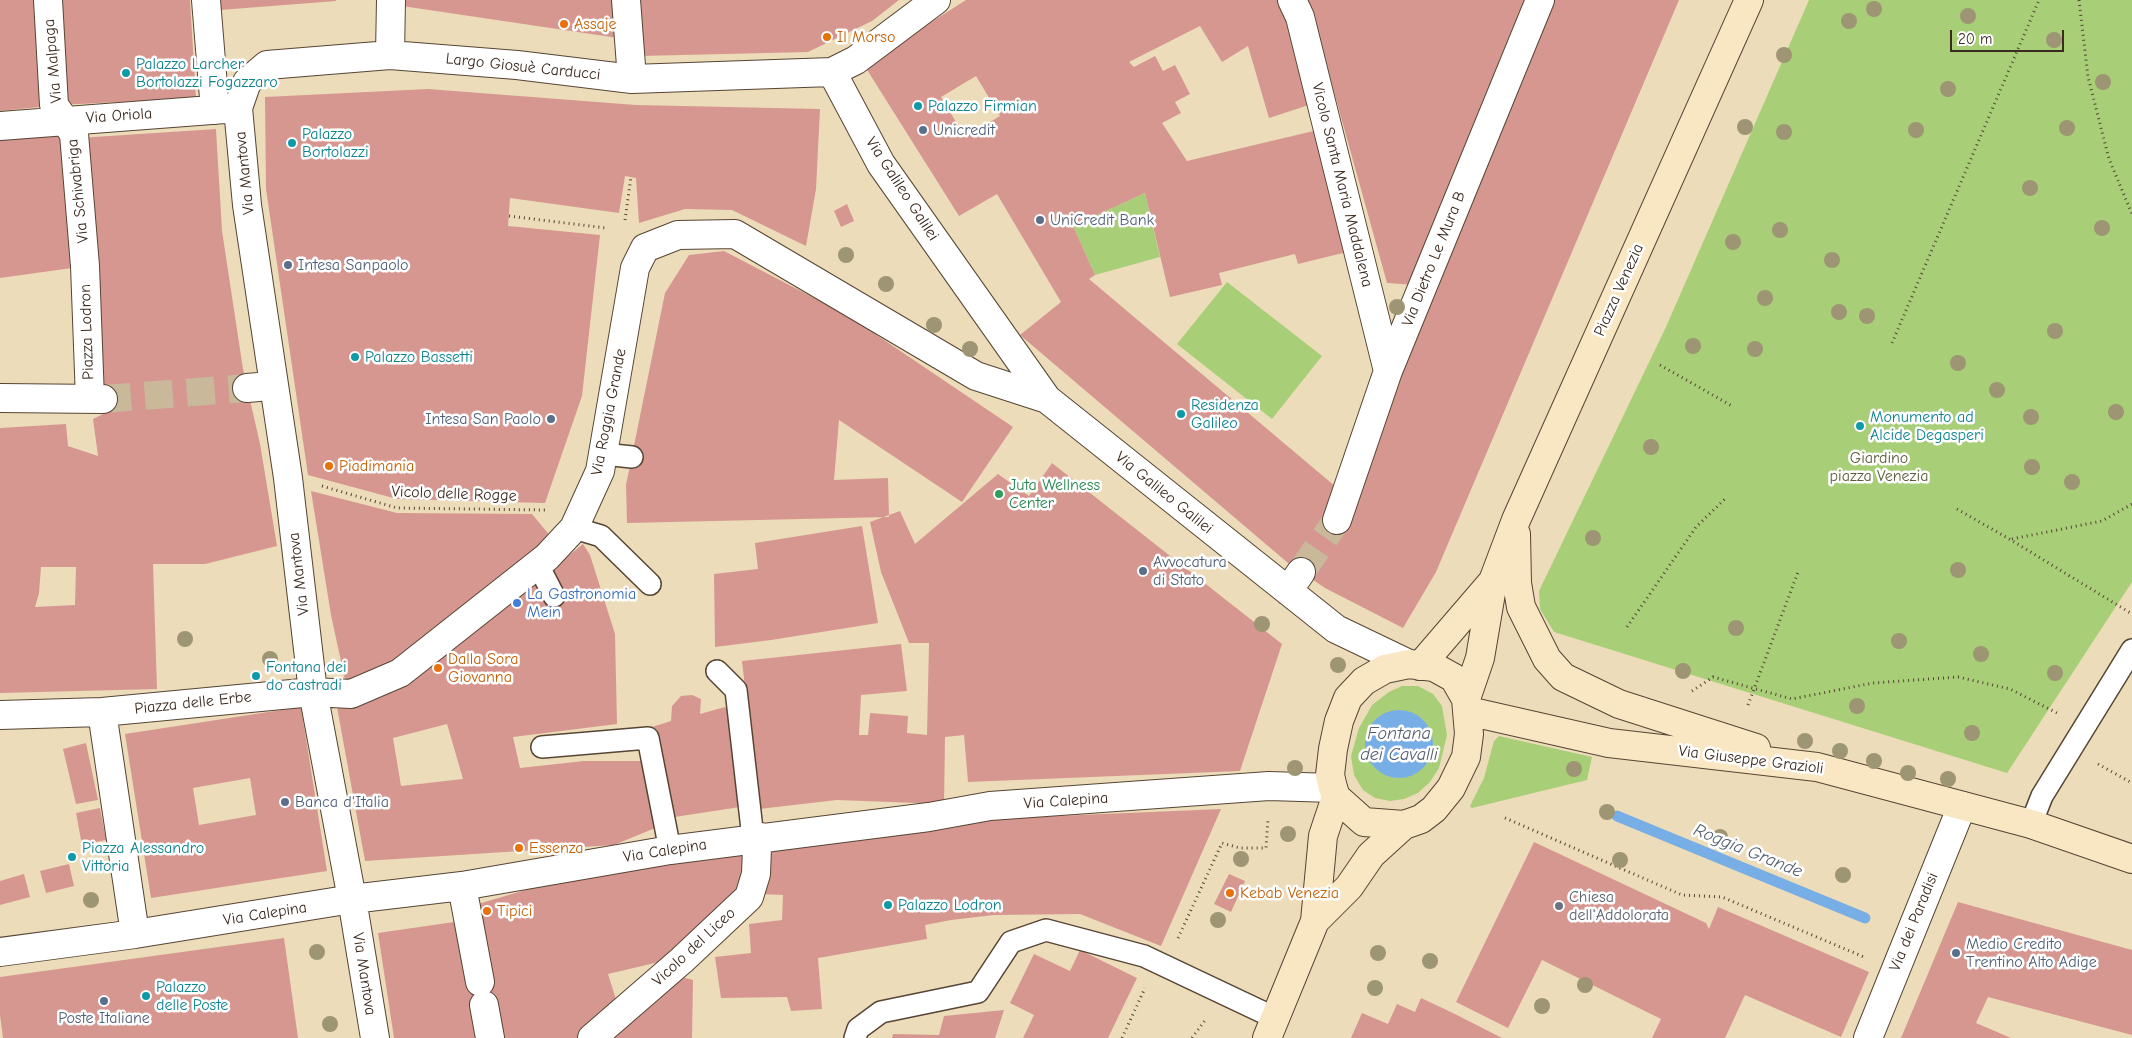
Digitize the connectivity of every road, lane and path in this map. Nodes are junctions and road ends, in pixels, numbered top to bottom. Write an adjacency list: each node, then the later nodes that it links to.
1 (48, 0): 15 (street, Via Malpaga)
2 (206, 0): 14 (street, Via Mantova)
3 (391, 0): 11 (street)
4 (626, 0): 13 (street)
5 (936, 0): 12 (street)
6 (1292, 0): 26 (street, Vicolo Santa Maria Maddalena)
7 (1540, 0): 26 (street, Via Dietro Le Mura B)
8 (1749, 0): 37 (main road, Piazza Venezia)
9 (2039, 0): 24 (path)
10 (2079, 0): 18 (path)
11 (390, 55): 13 (street, Largo Giosuè Carducci); 14 (street, Largo Giosuè Carducci)
12 (832, 72): 13 (street, Largo Giosuè Carducci); 28 (street, Via Galileo Galilei)
13 (632, 79)
14 (227, 109): 15 (street, Via Oriola); 52 (street, Via Mantova)
15 (64, 119): 16 (street, Via Oriola); 23 (street, Via Schivabriga)
16 (0, 126)
17 (631, 177): 20 (path)
18 (2132, 214)
19 (509, 216): 21 (path)
20 (625, 222)
21 (606, 228)
22 (735, 234): 28 (street, Via Galileo Galilei); 30 (street, Via Roggia Grande)
23 (85, 266): 27 (street, Piazza Lodron)
24 (1892, 343)
25 (1660, 365): 29 (path)
26 (1388, 371): 36 (street, Via Dietro Le Mura B)
27 (0, 398)
28 (1047, 399): 48 (street, Via Galileo Galilei)
29 (1732, 406)
30 (603, 454): 31 (lane); 38 (street, Via Roggia Grande)
31 (632, 457)
32 (321, 486): 38 (path, Vicolo delle Rogge)
33 (1727, 498): 46 (path)
34 (2132, 504): 39 (path)
35 (1957, 509): 39 (path)
36 (1337, 520)
37 (1516, 520): 42 (main road, Piazza Venezia); 60 (main road)
38 (574, 528): 40 (street, Via Roggia Grande); 43 (lane)
39 (2011, 540): 45 (path)
40 (538, 565): 44 (lane); 52 (street, Via Roggia Grande)
41 (1798, 572): 50 (path)
42 (1493, 581): 48 (main road, Piazza Venezia); 53 (main road, Piazza Venezia)
43 (650, 584)
44 (554, 596)
45 (2132, 614)
46 (1627, 628)
47 (2132, 650): 57 (lane)
48 (1414, 665): 53 (main road); 62 (main road)
49 (717, 671): 68 (lane)
50 (1754, 689): 51 (path); 54 (path); 57 (path)
51 (1692, 691)
52 (313, 692): 55 (street, Piazza delle Erbe); 72 (street, Via Mantova)
53 (1467, 705): 60 (main road, Via Giuseppe Grazioli); 67 (main road)
54 (1748, 705)
55 (102, 712): 56 (street); 74 (street)
56 (0, 715)
57 (2084, 727): 59 (lane)
58 (542, 747): 69 (lane)
59 (2071, 748): 61 (path); 66 (lane)
60 (1817, 767): 63 (main road, Via Giuseppe Grazioli)
61 (2132, 783)
62 (1335, 792): 67 (main road); 68 (street, Via Calepina); 73 (main road)
63 (1962, 806): 66 (main road, Via Giuseppe Grazioli); 86 (street, Via dei Paradisi)
64 (1269, 811): 77 (path)
65 (1505, 818): 76 (path)
66 (2031, 824): 70 (main road, Via Giuseppe Grazioli)
67 (1404, 825): 73 (main road)
68 (757, 837): 69 (street, Via Calepina); 82 (street, Vicolo del Liceo)
69 (670, 850): 71 (street, Via Calepina)
70 (2132, 859)
71 (462, 886): 72 (street, Via Calepina); 81 (street)
72 (352, 899): 74 (street, Via Calepina); 80 (street, Via Mantova)
73 (1315, 921): 79 (main road)
74 (135, 934): 75 (street, Via Calepina)
75 (0, 952)
76 (1870, 960)
77 (1165, 966): 79 (lane); 83 (lane); 84 (path)
78 (1209, 1012): 85 (path)
79 (1271, 1028)
80 (375, 1038)
81 (490, 1038)
82 (592, 1038)
83 (855, 1038)
84 (1122, 1038)
85 (1192, 1038)
86 (1868, 1038)

